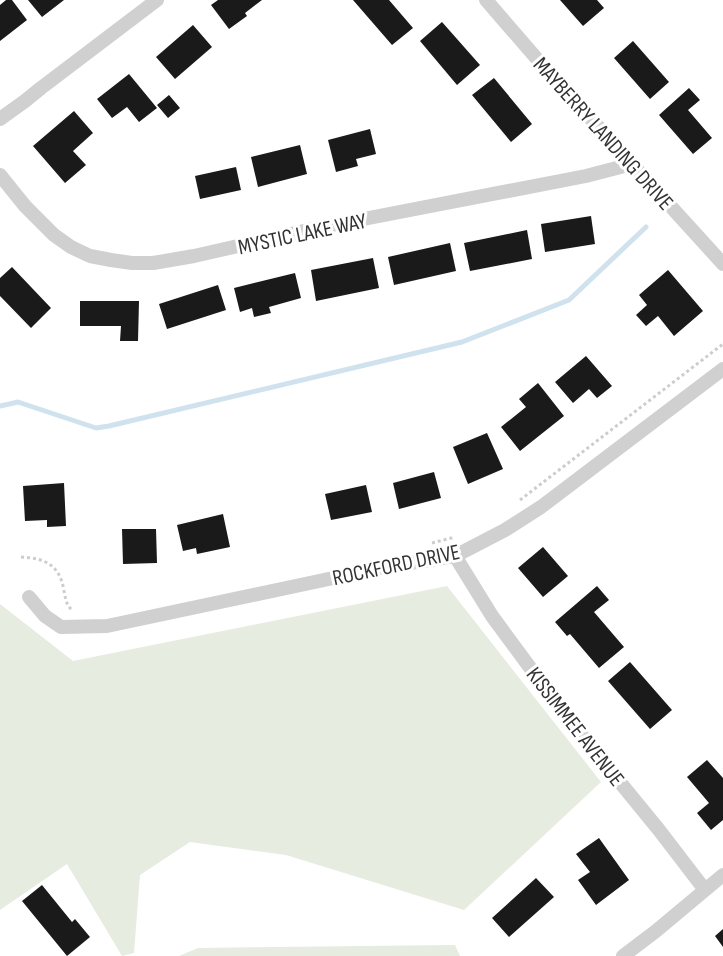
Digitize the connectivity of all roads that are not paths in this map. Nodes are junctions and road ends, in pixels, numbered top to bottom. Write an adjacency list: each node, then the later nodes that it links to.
1 (157, 0): 3 (street)
2 (486, 0): 4 (street, MAYBERRY LANDING DRIVE)
3 (0, 119)
4 (632, 164): 5 (street, MYSTIC LAKE WAY); 6 (street, MAYBERRY LANDING DRIVE)
5 (0, 175)
6 (723, 264)
7 (723, 369): 8 (street, ROCKFORD DRIVE)
8 (455, 555): 9 (street, ROCKFORD DRIVE); 11 (street, KISSIMMEE AVENUE)
9 (29, 597)
10 (723, 875): 11 (street)
11 (705, 890): 12 (street)
12 (623, 956)

